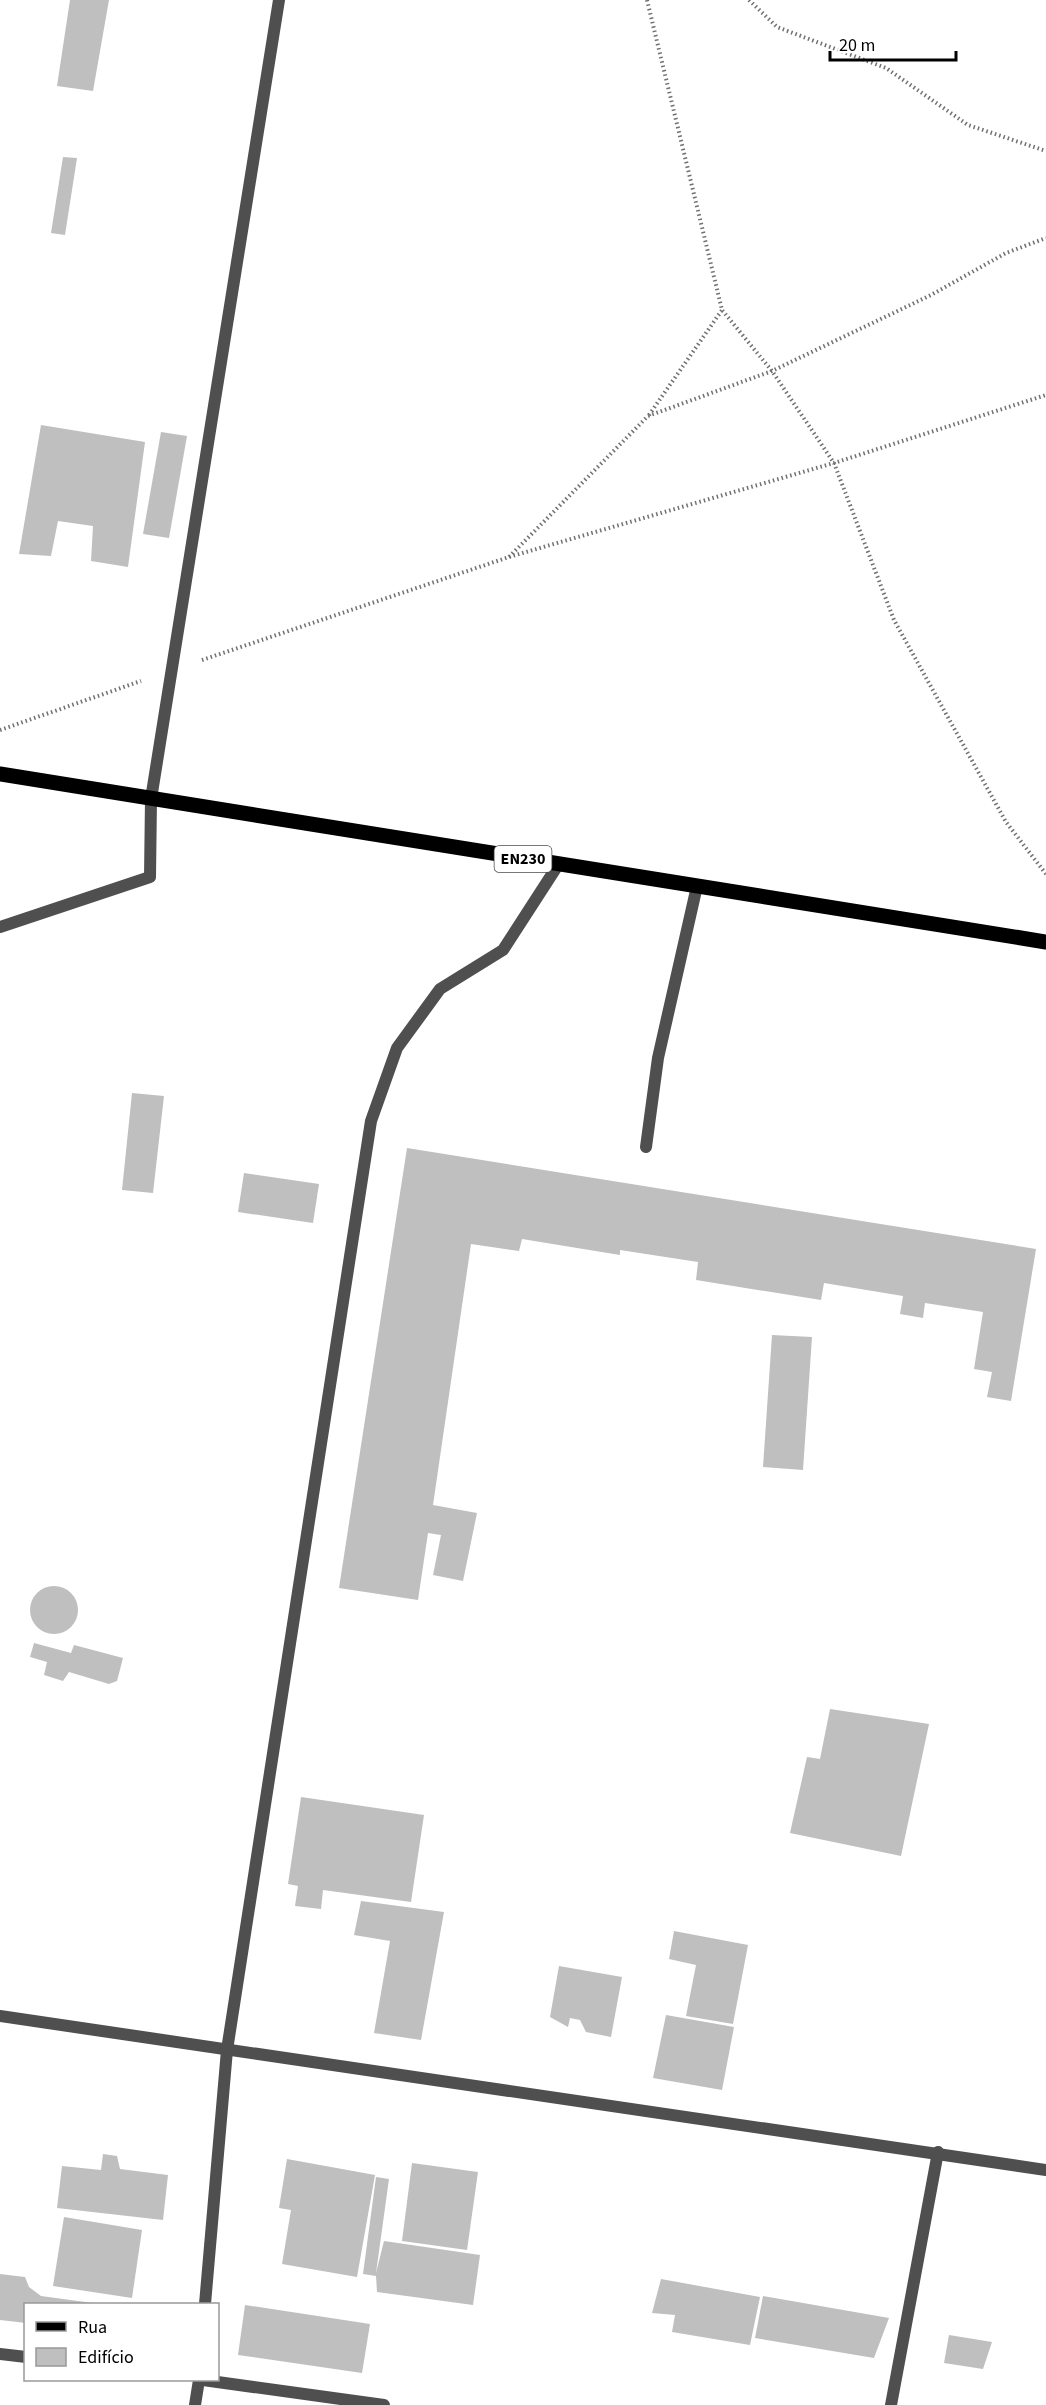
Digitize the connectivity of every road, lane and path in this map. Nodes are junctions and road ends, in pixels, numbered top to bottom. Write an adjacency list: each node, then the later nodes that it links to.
1 (279, 0): 12 (street)
2 (647, 0): 6 (path)
3 (749, 0): 4 (path)
4 (1046, 151)
5 (1046, 238): 7 (path)
6 (722, 310): 7 (path); 9 (path)
7 (772, 371): 9 (path); 10 (path)
8 (1046, 395): 10 (path)
9 (648, 416): 11 (path)
10 (834, 464): 11 (path); 17 (path)
11 (508, 557): 12 (path)
12 (170, 670): 13 (path); 15 (street)
13 (0, 730)
14 (0, 774): 15 (main road, EN230)
15 (151, 799): 16 (main road, EN230); 19 (street)
16 (558, 865): 18 (main road, EN230); 23 (street)
17 (1046, 874)
18 (697, 886): 20 (main road, EN230); 21 (street)
19 (0, 927)
20 (1046, 942)
21 (646, 1147)
22 (0, 2016): 23 (street)
23 (227, 2050): 24 (street); 26 (street)
24 (938, 2152): 25 (street); 33 (street)
25 (1046, 2170)
26 (205, 2303)
27 (0, 2354): 28 (street)
28 (24, 2357)
29 (198, 2381): 31 (street)
30 (217, 2381): 32 (street)
31 (195, 2405)
32 (384, 2405)
33 (891, 2405)

